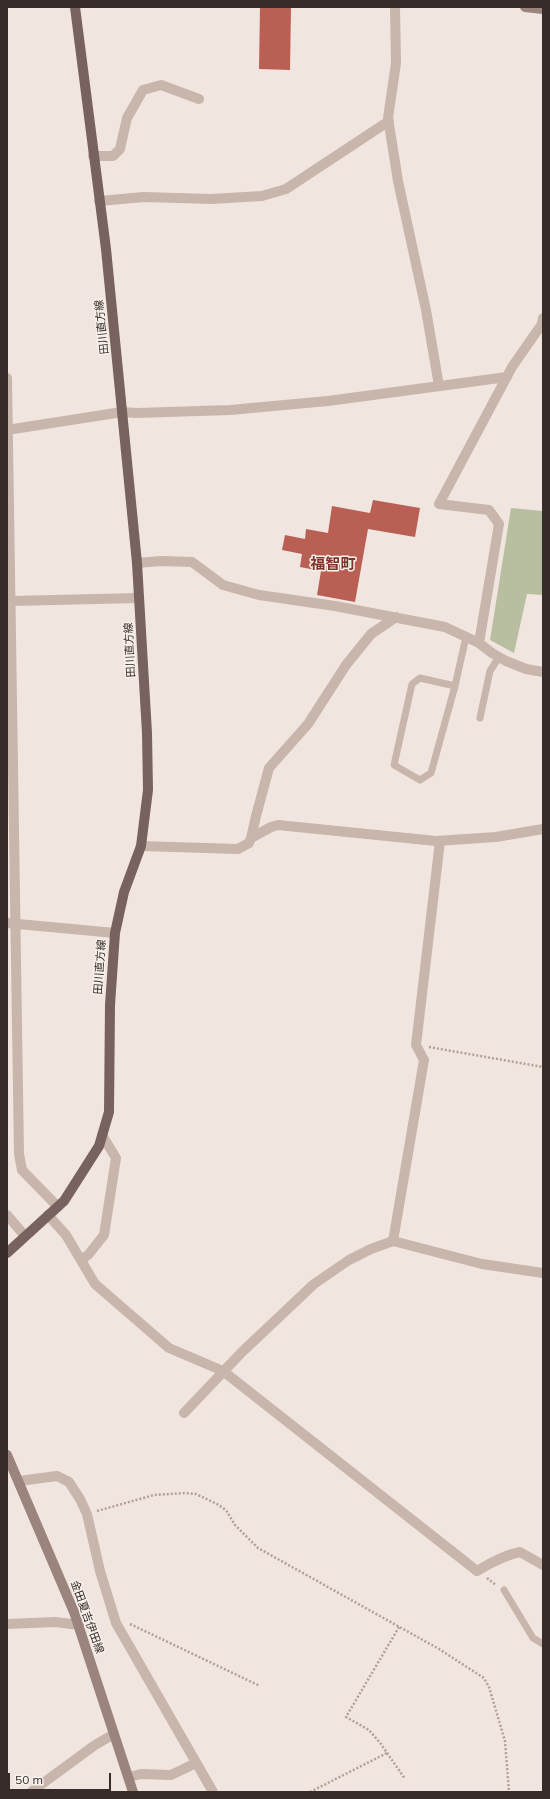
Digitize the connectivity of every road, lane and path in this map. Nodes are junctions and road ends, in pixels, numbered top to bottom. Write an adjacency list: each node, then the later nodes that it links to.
1 (75, 7): 7 (main road, 田川直方線)
2 (395, 7): 6 (street)
3 (525, 7): 4 (main road)
4 (543, 9)
5 (199, 99): 7 (street)
6 (389, 121): 8 (street); 12 (street)
7 (93, 156): 8 (main road, 田川直方線)
8 (99, 201): 13 (main road, 田川直方線)
9 (543, 322): 10 (street)
10 (507, 377): 12 (street); 20 (street)
11 (7, 378): 14 (street)
12 (439, 386): 13 (street)
13 (122, 412): 14 (street); 15 (main road, 田川直方線)
14 (8, 430): 17 (street)
15 (137, 563): 16 (main road, 田川直方線); 18 (street)
16 (139, 598): 17 (street); 28 (main road, 田川直方線)
17 (11, 601): 29 (street)
18 (396, 617): 19 (street); 26 (street)
19 (466, 637): 20 (street); 23 (lane)
20 (479, 643): 21 (street)
21 (499, 657): 22 (street); 24 (lane)
22 (543, 672)
23 (455, 686): 23 (lane)
24 (480, 718)
25 (543, 829): 27 (street)
26 (251, 838): 27 (street); 28 (street)
27 (440, 841): 31 (street)
28 (141, 846): 30 (main road, 田川直方線)
29 (11, 923): 30 (street); 34 (street)
30 (115, 933): 33 (main road, 田川直方線)
31 (416, 1045): 32 (path); 38 (street)
32 (543, 1067)
33 (102, 1135): 34 (main road, 田川直方線); 40 (street)
34 (58, 1206): 35 (main road, 田川直方線)
35 (48, 1215): 37 (main road, 田川直方線); 40 (street)
36 (7, 1216): 37 (street)
37 (25, 1236): 39 (main road, 田川直方線)
38 (393, 1241): 41 (street); 42 (street)
39 (7, 1253)
40 (81, 1260): 42 (street)
41 (543, 1272)
42 (223, 1371): 43 (street); 48 (street)
43 (184, 1413)
44 (7, 1455): 45 (main road, 金田夏吉伊田線)
45 (19, 1481): 46 (street); 52 (main road, 金田夏吉伊田線)
46 (87, 1514): 50 (street); 53 (path)
47 (543, 1565): 48 (street)
48 (477, 1571): 49 (path)
49 (504, 1590): 54 (lane)
50 (116, 1623): 55 (path); 58 (street)
51 (7, 1624): 52 (street)
52 (79, 1625): 56 (main road, 金田夏吉伊田線)
53 (399, 1627): 57 (path); 65 (path)
54 (543, 1644)
55 (260, 1686)
56 (114, 1734): 59 (main road, 金田夏吉伊田線); 61 (street)
57 (387, 1753): 60 (path); 64 (path)
58 (196, 1763): 59 (street); 63 (street)
59 (129, 1777): 62 (main road, 金田夏吉伊田線)
60 (405, 1779)
61 (31, 1792)
62 (133, 1792)
63 (213, 1792)
64 (310, 1792)
65 (509, 1792)

